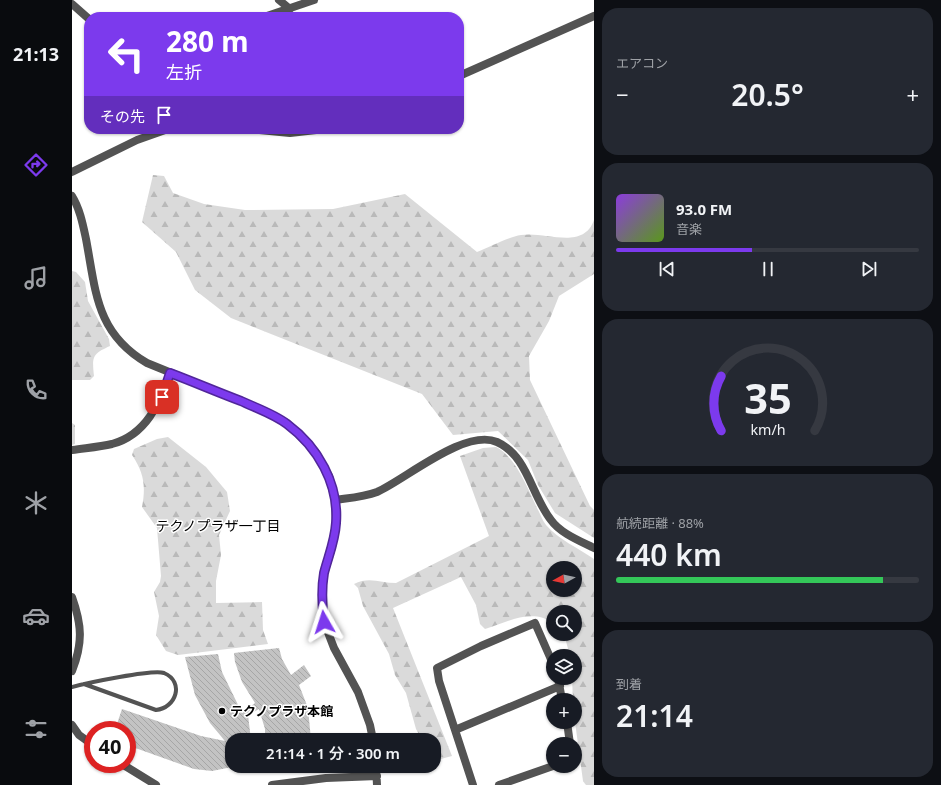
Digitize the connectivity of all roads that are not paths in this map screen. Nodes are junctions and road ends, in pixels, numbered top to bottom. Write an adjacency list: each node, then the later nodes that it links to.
1 (279, 0): 4 (street)
2 (314, 0): 4 (street)
3 (72, 4): 6 (street)
4 (290, 9): 5 (street)
5 (280, 12)
6 (84, 15)
7 (594, 16): 8 (street)
8 (464, 74)
9 (154, 134): 10 (street)
10 (72, 172)
11 (74, 202): 12 (street)
12 (170, 373): 13 (street); 14 (street)
13 (72, 450)
14 (335, 500): 15 (street); 24 (street)
15 (594, 548)
16 (72, 597): 18 (street)
17 (546, 649): 23 (street)
18 (72, 671)
19 (84, 684): 19 (lane); 21 (lane)
20 (553, 685): 23 (street)
21 (72, 687)
22 (72, 725): 25 (street)
23 (456, 730): 33 (street)
24 (372, 733)
25 (84, 739)
26 (546, 768): 34 (street)
27 (136, 773): 30 (street)
28 (377, 773): 29 (street)
29 (377, 776): 31 (street); 32 (street)
30 (156, 785)
31 (272, 785)
32 (377, 785)
33 (473, 785)
34 (499, 785)

